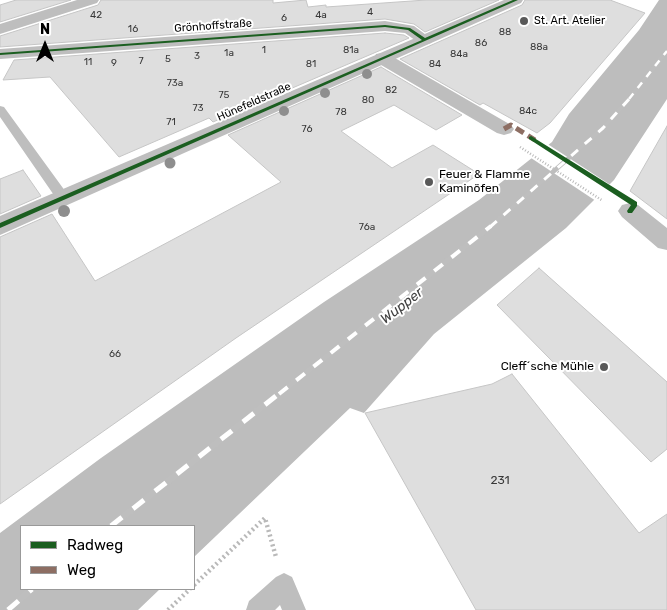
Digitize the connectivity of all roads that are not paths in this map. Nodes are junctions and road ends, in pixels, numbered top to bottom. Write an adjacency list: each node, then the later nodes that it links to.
1 (92, 0): 3 (street)
2 (516, 0): 4 (street, Hünefeldstraße)
3 (0, 29)
4 (425, 40): 5 (street, Grönhoffstraße); 6 (street, Hünefeldstraße)
5 (0, 54)
6 (382, 58): 8 (street); 9 (street, Hünefeldstraße)
7 (0, 109): 9 (lane)
8 (504, 129)
9 (63, 198): 11 (street, Hünefeldstraße)
10 (630, 212): 12 (street)
11 (0, 226)
12 (667, 241)
13 (258, 610): 14 (lane)
14 (294, 610)

